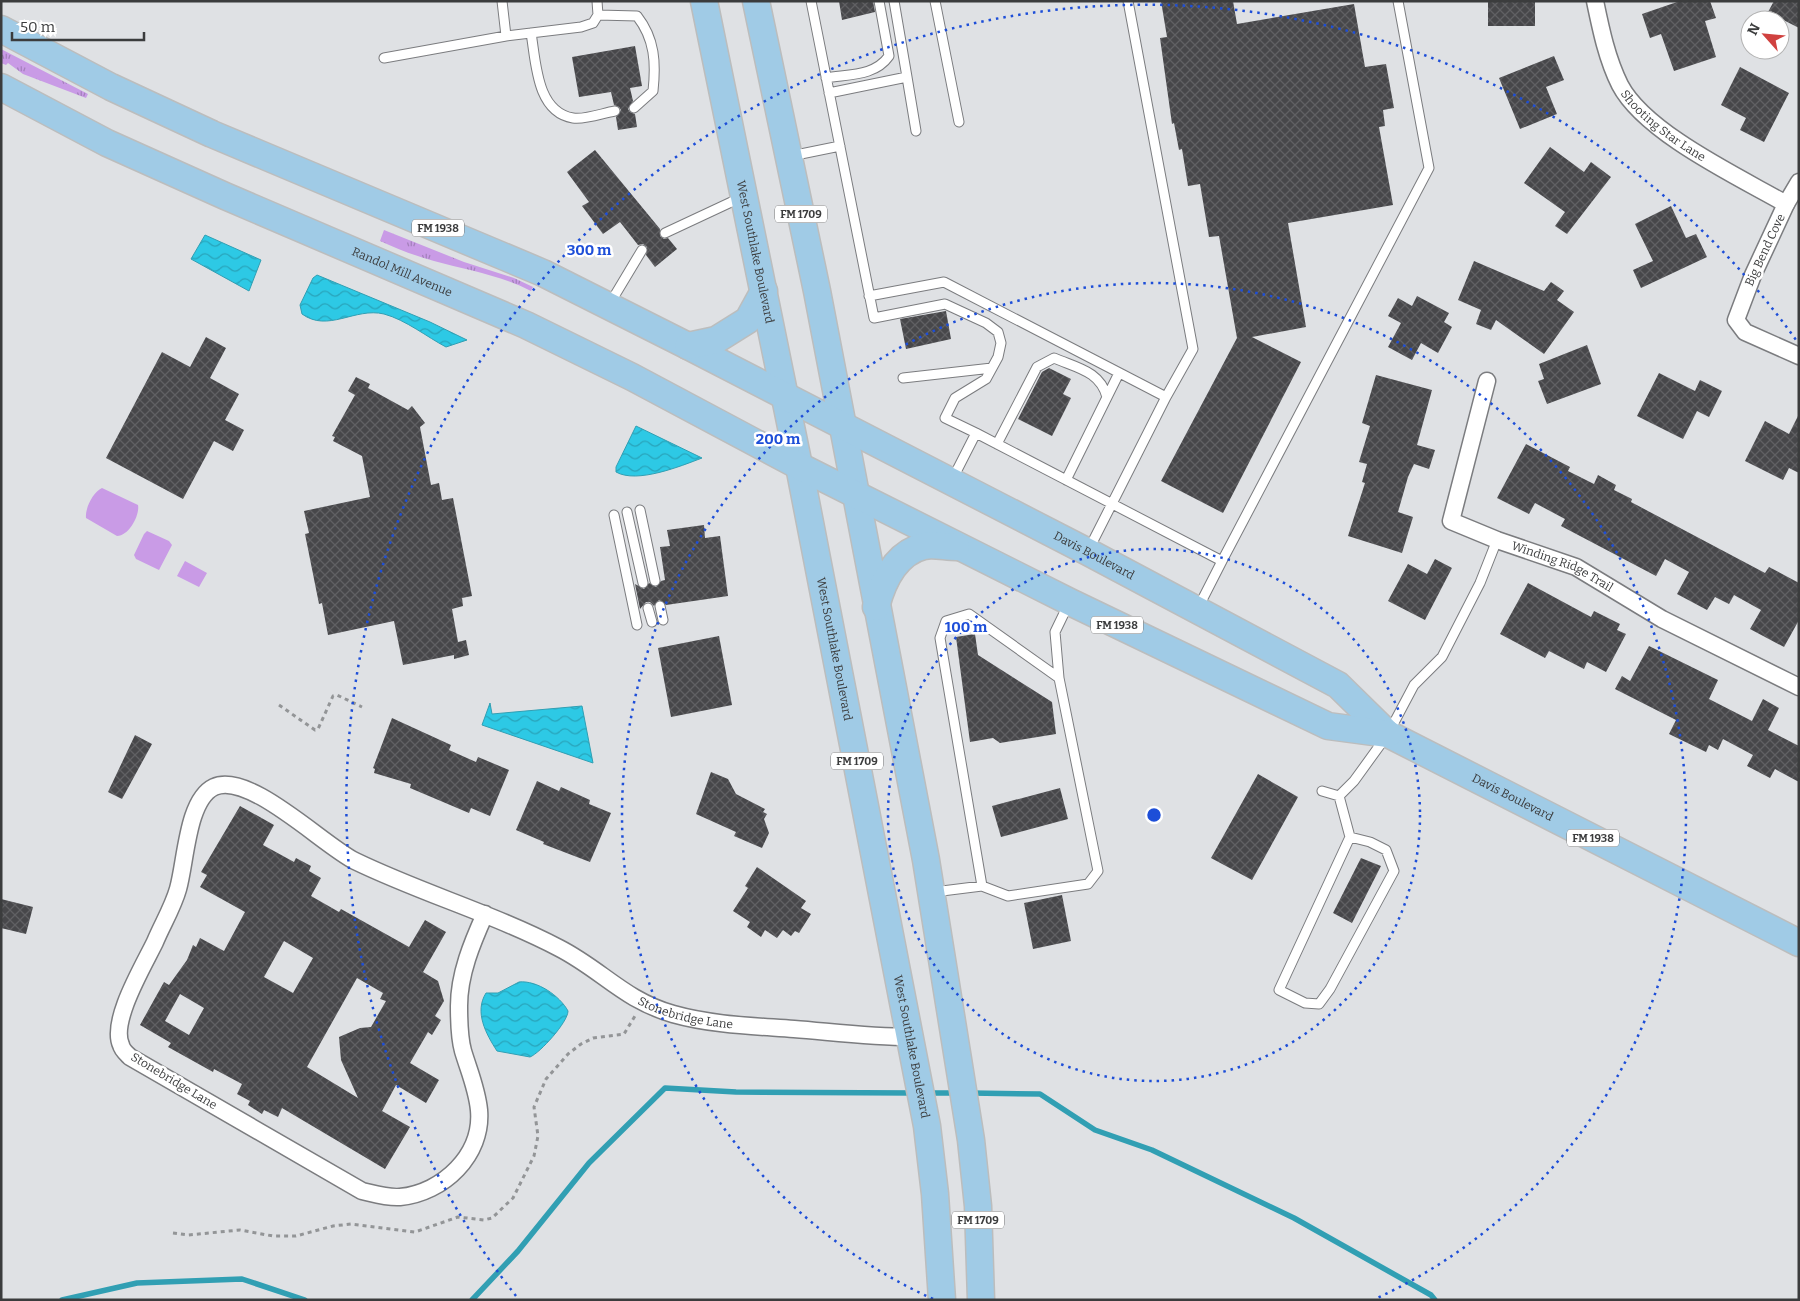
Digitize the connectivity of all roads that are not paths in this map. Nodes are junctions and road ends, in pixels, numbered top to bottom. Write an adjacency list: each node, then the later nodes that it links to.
1 (502, 1): 15 (lane)
2 (597, 1): 12 (lane)
3 (704, 1): 28 (main road, West Southlake Boulevard / FM 1709)
4 (756, 1): 26 (main road, FM 1709)
5 (811, 1): 18 (lane)
6 (879, 1): 18 (lane)
7 (894, 1): 17 (lane)
8 (935, 1): 23 (lane)
9 (1128, 1): 43 (lane)
10 (1398, 1): 58 (lane)
11 (1595, 1): 29 (street, Shooting Star Lane)
12 (598, 15): 14 (lane); 21 (lane)
13 (1, 29): 34 (main road, FM 1938)
14 (531, 33): 15 (lane); 22 (lane)
15 (506, 36): 16 (lane)
16 (384, 58)
17 (908, 77): 20 (lane); 24 (lane)
18 (826, 78): 20 (lane)
19 (1, 87): 47 (main road, Randol Mill Avenue / FM 1938)
20 (830, 93): 25 (lane)
21 (634, 108)
22 (615, 111)
23 (959, 122)
24 (916, 131)
25 (840, 146): 26 (lane); 33 (lane)
26 (789, 156): 44 (main road, FM 1709)
27 (1799, 182): 29 (street, Big Bend Cove)
28 (744, 196): 30 (lane); 32 (main road, West Southlake Boulevard / FM 1709)
29 (1786, 204): 36 (street, Big Bend Cove)
30 (665, 233)
31 (642, 250): 34 (lane)
32 (764, 291): 35 (main road); 41 (main road, West Southlake Boulevard / FM 1709)
33 (869, 296): 37 (lane); 38 (lane)
34 (608, 307): 35 (main road, FM 1938)
35 (688, 346): 41 (main road, FM 1938)
36 (1799, 356)
37 (992, 368): 39 (lane); 45 (lane)
38 (1119, 372): 42 (lane); 43 (lane)
39 (903, 378)
40 (1487, 381): 55 (street, Winding Ridge Trail)
41 (784, 397): 44 (main road, Davis Boulevard / FM 1938); 47 (main road, West Southlake Boulevard / FM 1709)
42 (1107, 397): 46 (lane); 48 (lane)
43 (1166, 397): 51 (lane)
44 (843, 427): 49 (main road, Davis Boulevard / FM 1938); 50 (main road, FM 1709)
45 (976, 433): 46 (lane); 49 (lane)
46 (997, 444): 48 (lane)
47 (799, 466): 50 (main road, Davis Boulevard / FM 1938); 79 (main road, West Southlake Boulevard / FM 1709)
48 (1066, 480): 51 (lane)
49 (951, 482): 57 (main road, Davis Boulevard / FM 1938)
50 (854, 494): 56 (main road, Davis Boulevard / FM 1938); 64 (main road, FM 1709)
51 (1112, 504): 57 (lane); 58 (lane)
52 (640, 510): 59 (lane)
53 (627, 512): 60 (lane)
54 (614, 515): 68 (lane)
55 (1497, 540): 70 (street, Winding Ridge Trail); 71 (lane)
56 (964, 548): 61 (main road, Davis Boulevard / FM 1938); 64 (main road)
57 (1088, 552): 65 (main road, Davis Boulevard / FM 1938)
58 (1222, 561): 65 (lane)
59 (655, 582)
60 (643, 583)
61 (1070, 602): 69 (lane); 71 (main road, Davis Boulevard / FM 1938)
62 (660, 606): 66 (lane)
63 (648, 608): 67 (lane)
64 (876, 608): 76 (main road, FM 1709)
65 (1198, 609): 71 (main road, Davis Boulevard / FM 1938)
66 (663, 620)
67 (652, 622)
68 (637, 625)
69 (1059, 678): 75 (lane); 75 (lane)
70 (1799, 687)
71 (1388, 734): 73 (lane); 78 (main road, Davis Boulevard / FM 1938)
72 (1322, 790): 73 (lane)
73 (1339, 796): 74 (lane)
74 (1350, 836): 74 (lane)
75 (982, 886): 76 (lane)
76 (931, 892): 81 (main road, FM 1709)
77 (485, 914): 77 (street, Stonebridge Lane); 79 (street, Stonebridge Lane)
78 (1799, 942)
79 (912, 1046): 80 (main road, West Southlake Boulevard / FM 1709)
80 (942, 1300)
81 (980, 1300)

